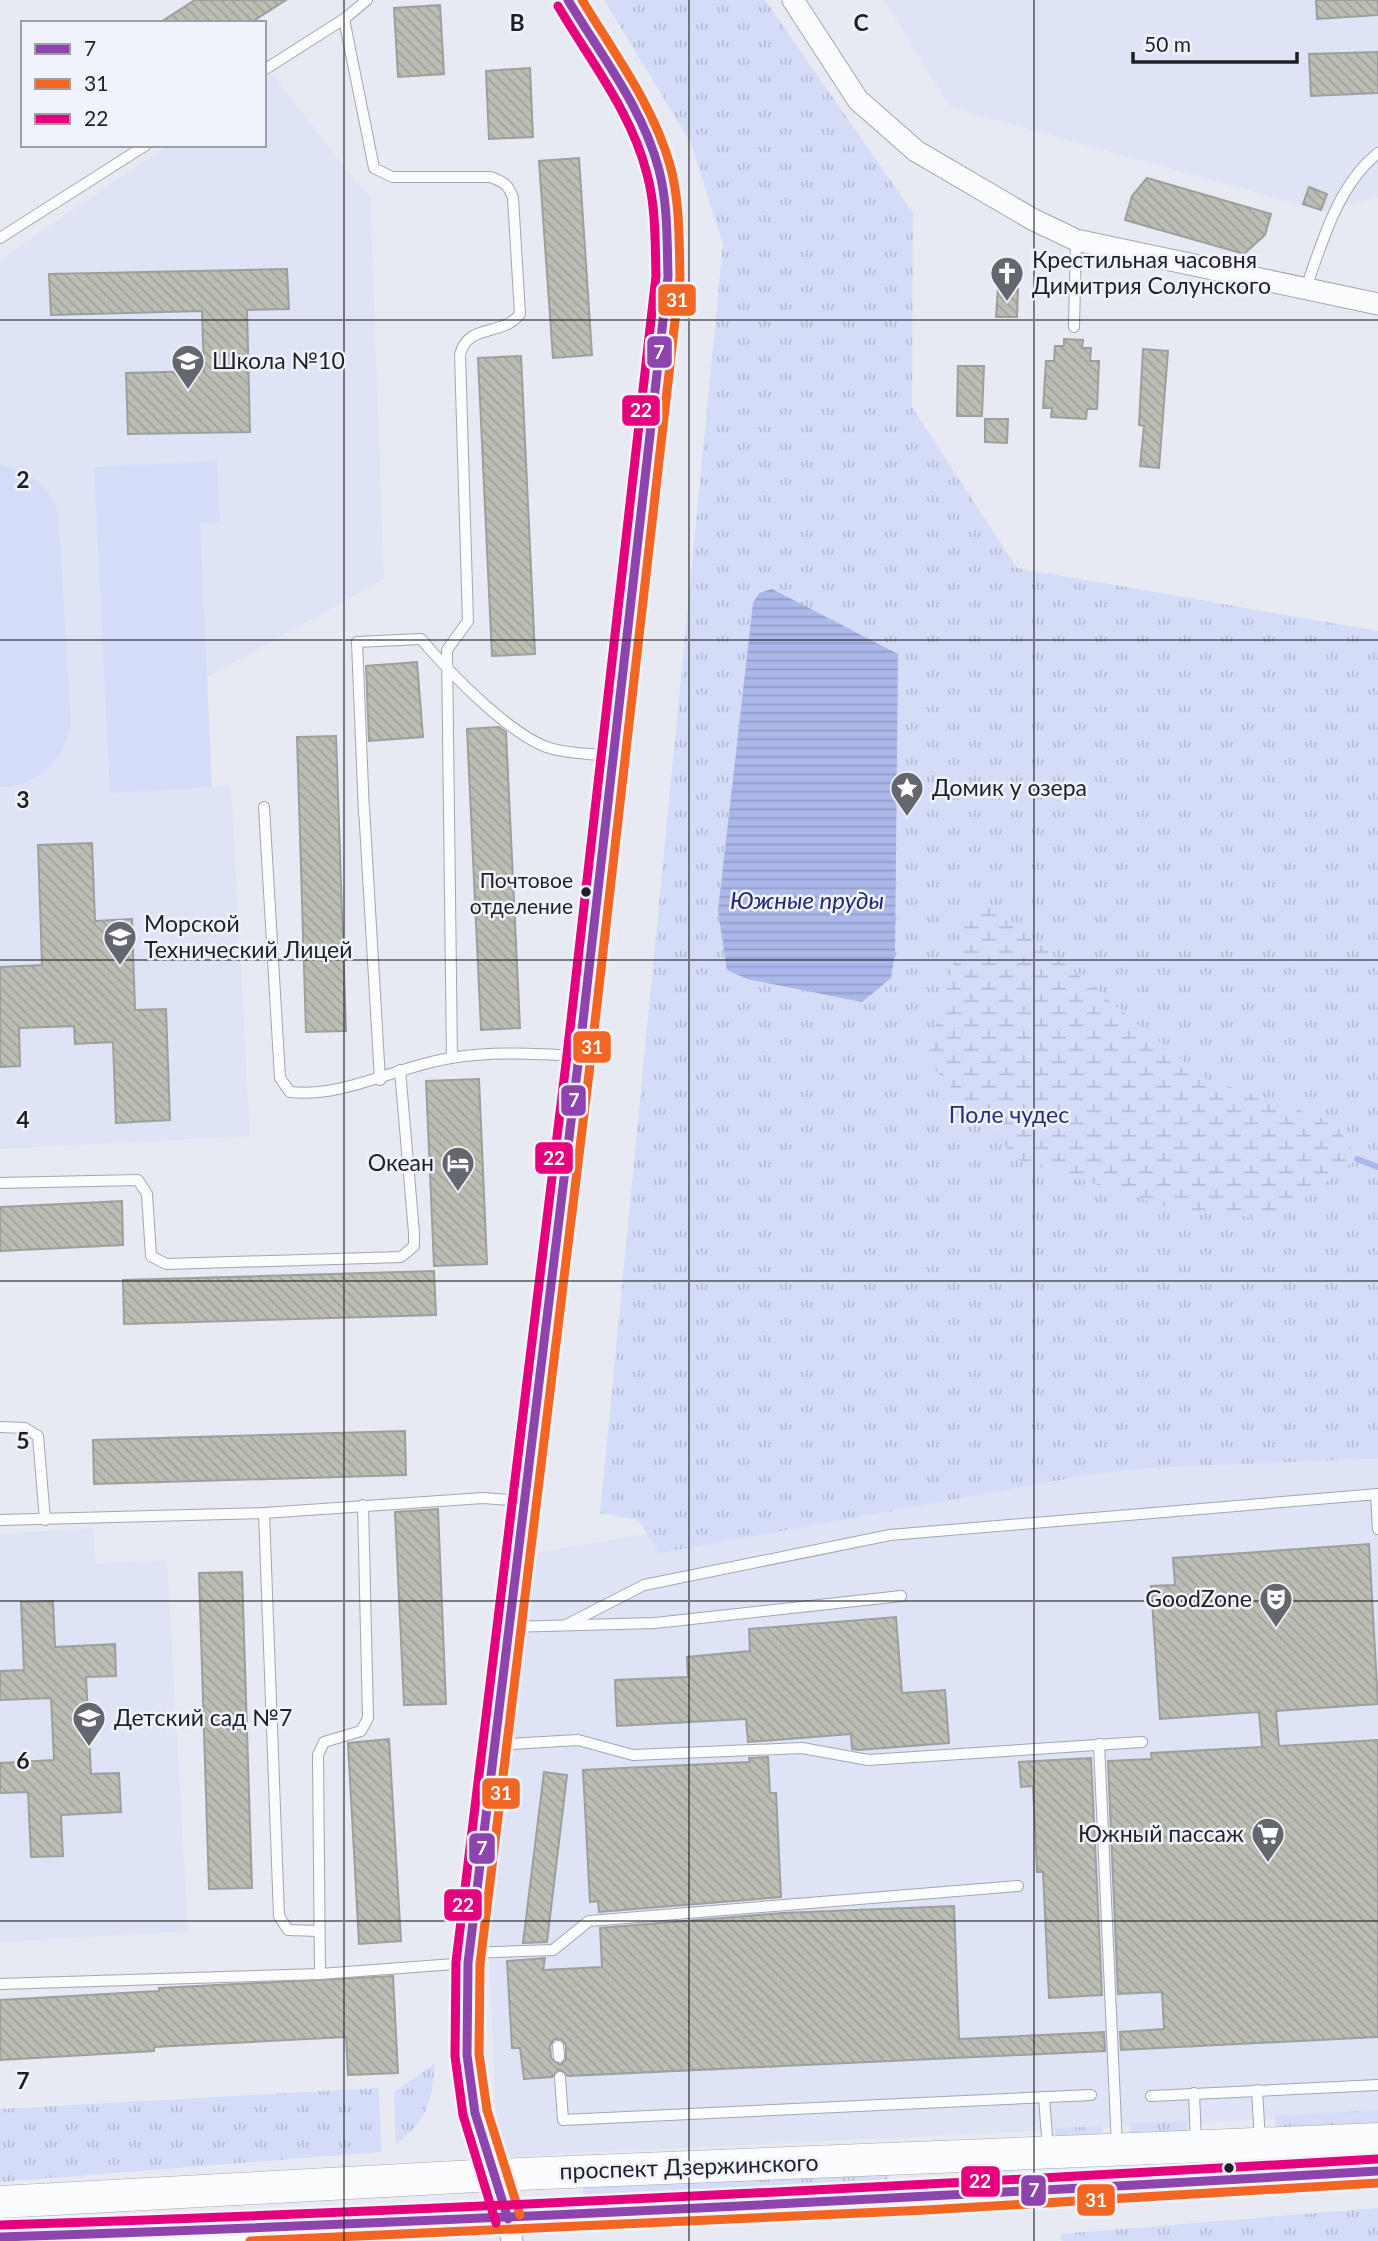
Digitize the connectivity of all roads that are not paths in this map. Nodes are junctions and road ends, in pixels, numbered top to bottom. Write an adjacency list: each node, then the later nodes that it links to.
1 (367, 0): 4 (lane)
2 (568, 0): 14 (street)
3 (793, 0): 9 (street)
4 (344, 19): 5 (lane); 13 (lane)
5 (266, 69)
6 (143, 147): 8 (lane)
7 (1378, 153): 10 (lane)
8 (0, 238)
9 (1076, 240): 10 (street); 12 (lane)
10 (1305, 291): 11 (street)
11 (1378, 304)
12 (1074, 327)
13 (447, 670): 14 (lane); 17 (lane); 19 (lane)
14 (612, 756): 18 (street)
15 (364, 790): 17 (lane)
16 (264, 807): 21 (lane)
17 (364, 814): 21 (lane)
18 (579, 1056): 19 (lane); 25 (street)
19 (452, 1058): 20 (lane)
20 (400, 1070): 21 (lane); 22 (lane)
21 (380, 1080)
22 (0, 1184)
23 (0, 1427): 29 (lane)
24 (1377, 1494): 30 (lane); 32 (lane)
25 (523, 1501): 26 (lane); 33 (street)
26 (363, 1505): 27 (lane); 38 (lane)
27 (264, 1513): 29 (lane); 38 (lane)
28 (0, 1520): 29 (lane)
29 (45, 1520)
30 (1378, 1529)
31 (901, 1596): 32 (lane)
32 (566, 1625): 33 (lane)
33 (508, 1627): 36 (street)
34 (1142, 1742): 35 (lane)
35 (1099, 1744): 36 (lane); 52 (lane)
36 (494, 1745): 39 (street)
37 (1018, 1886): 39 (lane)
38 (319, 1931): 40 (lane)
39 (468, 1958): 40 (lane); 55 (street)
40 (320, 1974): 41 (lane)
41 (0, 1984)
42 (560, 2077): 48 (lane)
43 (1378, 2085): 44 (lane)
44 (1257, 2090): 45 (lane); 50 (lane)
45 (1194, 2093): 47 (lane); 51 (lane)
46 (1091, 2095): 48 (lane)
47 (1151, 2096)
48 (1044, 2097): 53 (lane)
49 (1378, 2139): 50 (street, проспект Дзержинского)
50 (1260, 2144): 51 (street, проспект Дзержинского)
51 (1196, 2146): 52 (street, проспект Дзержинского)
52 (1117, 2150): 53 (street, проспект Дзержинского)
53 (1048, 2152): 55 (street, проспект Дзержинского)
54 (1378, 2171): 57 (street, проспект Дзержинского)
55 (494, 2175): 56 (street, проспект Дзержинского); 57 (street)
56 (0, 2202)
57 (510, 2230): 59 (street, проспект Дзержинского)
58 (0, 2237): 59 (street, проспект Дзержинского)
59 (115, 2237)

